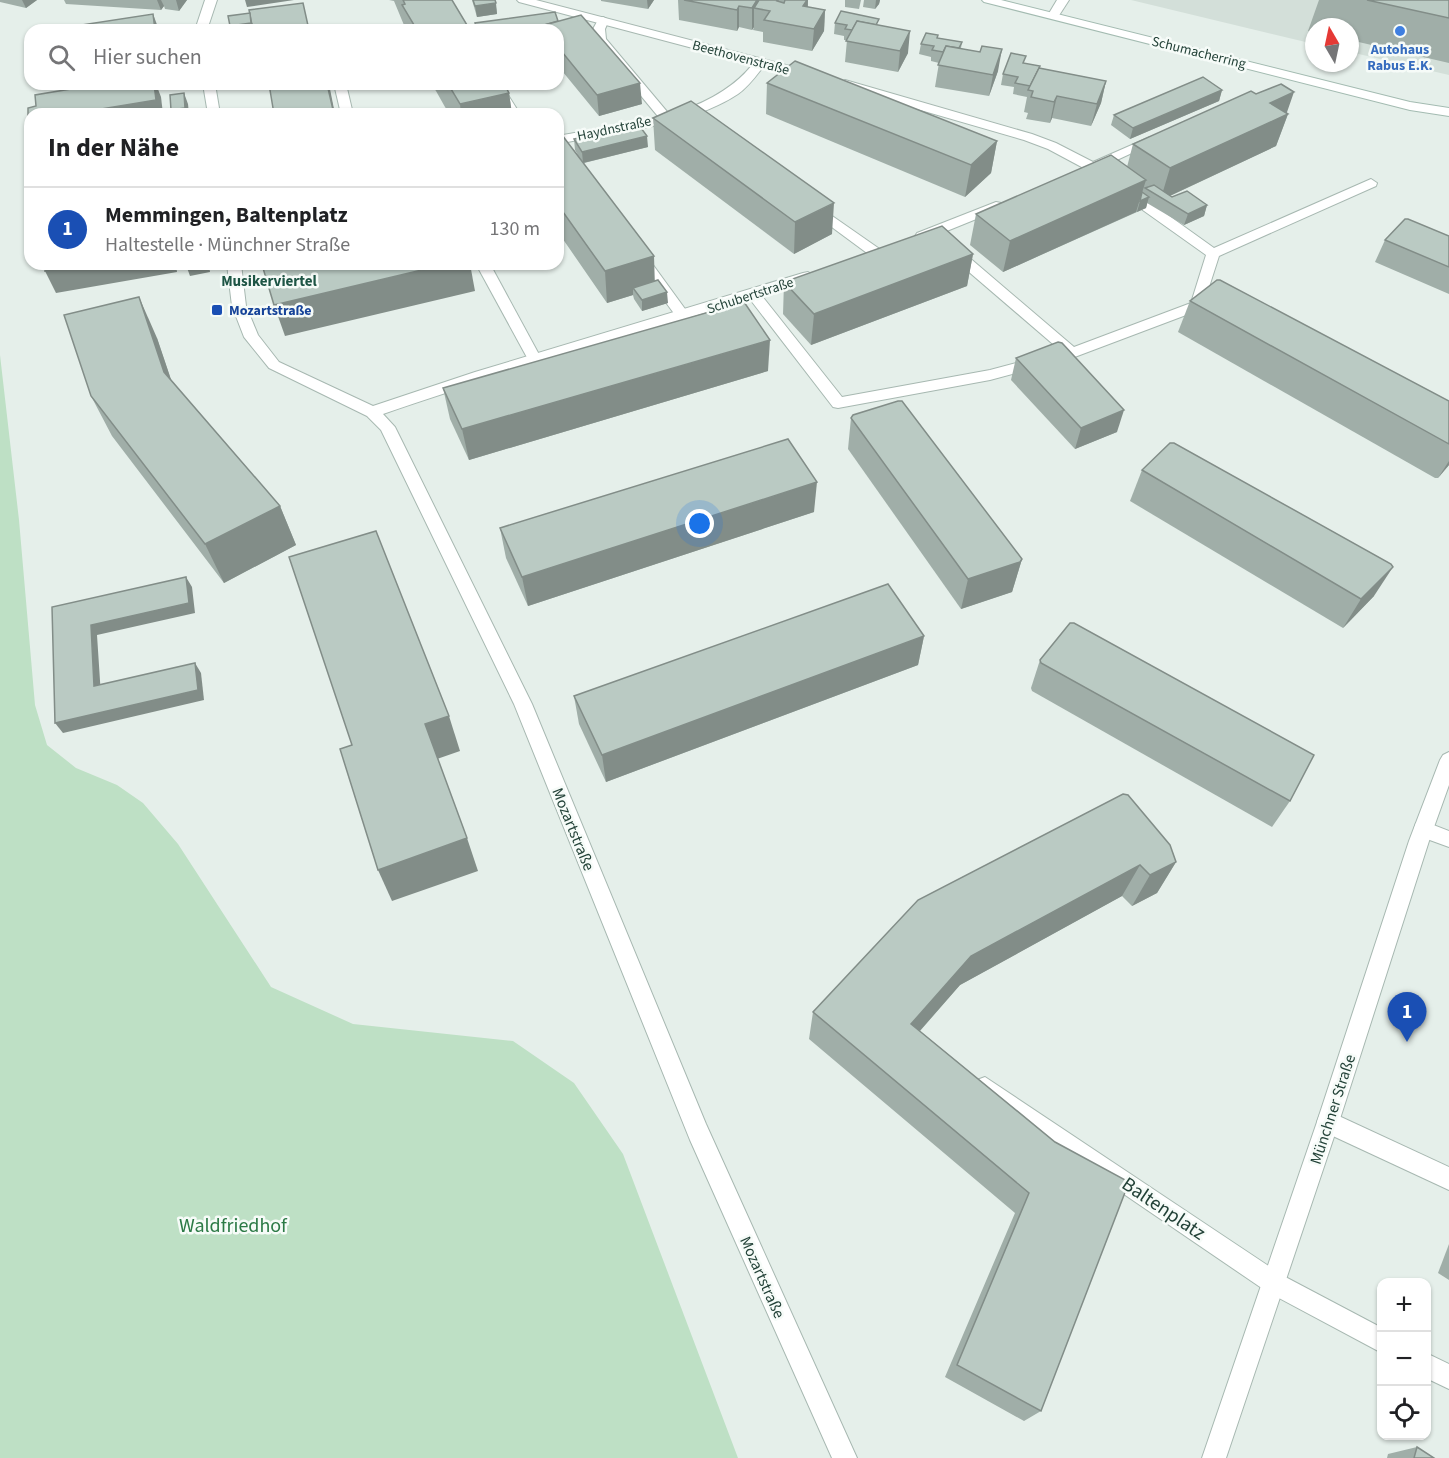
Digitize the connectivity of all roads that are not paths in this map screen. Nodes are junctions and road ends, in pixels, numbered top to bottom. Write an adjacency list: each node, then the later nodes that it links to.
1 (211, 0): 7 (street)
2 (524, 0): 6 (street, Beethovenstraße)
3 (988, 0): 5 (street, Schumacherring)
4 (1063, 0): 5 (street)
5 (1054, 15): 12 (street, Schumacherring)
6 (603, 20): 8 (street, Beethovenstraße); 17 (street)
7 (203, 24)
8 (761, 62): 17 (street, Haydnstraße); 21 (street, Beethovenstraße)
9 (210, 90): 13 (street)
10 (341, 90): 14 (street)
11 (499, 90): 15 (street)
12 (1410, 106): 16 (street, Schumacherring); 18 (street, Schumacherring)
13 (213, 108)
14 (346, 108)
15 (510, 108)
16 (1449, 112)
17 (665, 117): 20 (street, Haydnstraße)
18 (1449, 121)
19 (1167, 134): 21 (street)
20 (564, 145)
21 (1097, 171): 22 (street)
22 (1074, 175)
23 (1371, 183): 31 (street)
24 (1120, 187): 31 (street)
25 (799, 197): 30 (street)
26 (1014, 199): 27 (street)
27 (931, 232): 28 (street); 37 (street)
28 (909, 241)
29 (635, 249): 36 (street)
30 (876, 253)
31 (1213, 254): 37 (street)
32 (235, 270): 39 (street, Mozartstraße)
33 (486, 270): 38 (street)
34 (820, 272): 35 (street, Schubertstraße)
35 (753, 294): 36 (street, Schubertstraße); 37 (street)
36 (683, 316): 38 (street, Schubertstraße)
37 (1072, 353)
38 (535, 360): 39 (street, Schubertstraße)
39 (372, 412): 50 (street, Mozartstraße)
40 (1449, 760): 41 (street, Münchner Straße)
41 (1423, 829): 42 (street); 44 (street, Münchner Straße)
42 (1449, 839)
43 (964, 1073): 46 (street, Baltenplatz)
44 (1328, 1122): 45 (street); 46 (street, Münchner Straße)
45 (1449, 1179)
46 (1274, 1283): 47 (street, Baltenplatz); 51 (street, Münchner Straße)
47 (1377, 1338)
48 (1431, 1368): 49 (street)
49 (1449, 1377)
50 (845, 1458)
51 (1214, 1458)

